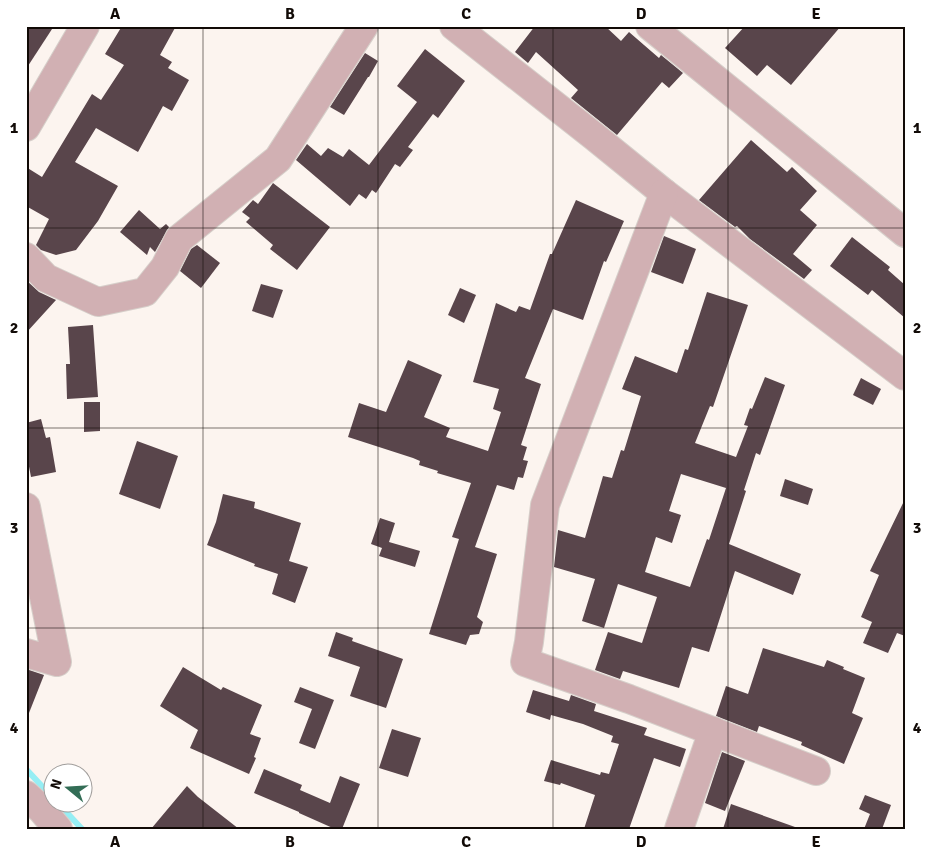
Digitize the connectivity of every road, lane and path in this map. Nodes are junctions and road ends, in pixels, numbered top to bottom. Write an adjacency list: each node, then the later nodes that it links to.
1 (84, 26): 5 (street)
2 (364, 26): 8 (street)
3 (454, 26): 6 (street)
4 (650, 26): 7 (street)
5 (26, 126)
6 (664, 193): 9 (street); 12 (street)
7 (905, 233)
8 (26, 257)
9 (905, 376)
10 (26, 507): 11 (street)
11 (26, 653)
12 (713, 731): 13 (street); 16 (street)
13 (816, 771)
14 (26, 795): 15 (street)
15 (58, 829)
16 (678, 829)

